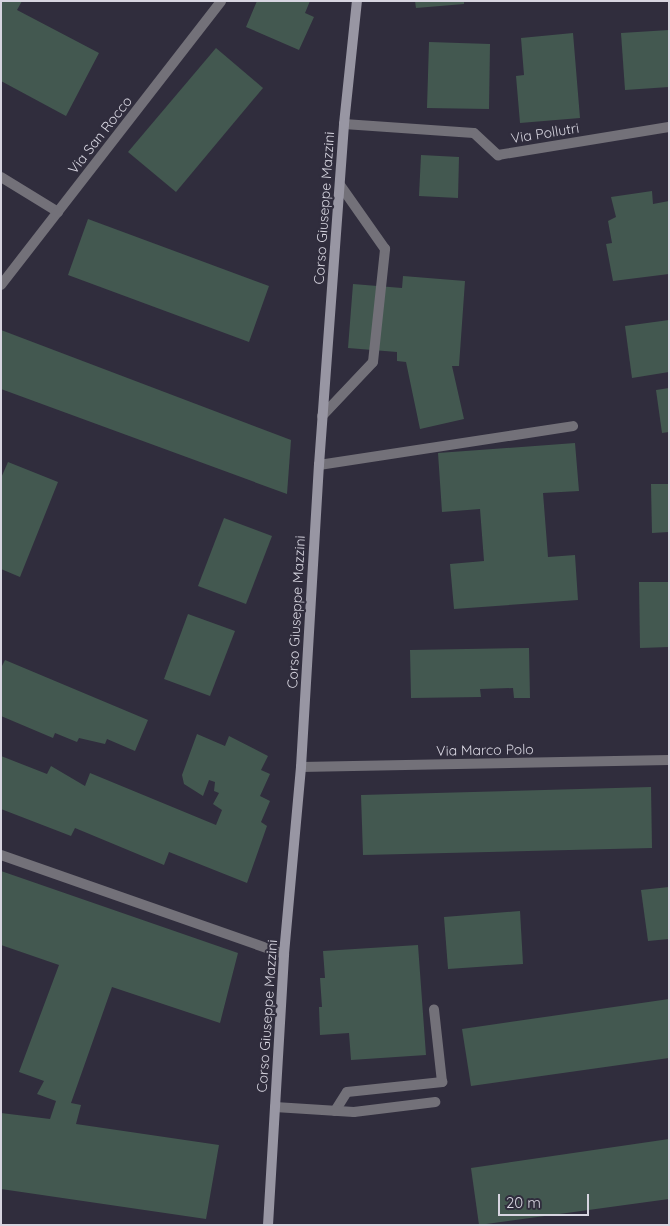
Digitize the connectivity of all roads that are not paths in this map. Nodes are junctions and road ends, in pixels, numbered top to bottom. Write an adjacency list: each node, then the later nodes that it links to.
1 (221, 1): 7 (street, Via San Rocco)
2 (357, 1): 3 (main road, Corso Giuseppe Mazzini)
3 (344, 124): 4 (street, Via Pollutri); 6 (main road, Corso Giuseppe Mazzini)
4 (669, 127)
5 (1, 176): 7 (street)
6 (340, 185): 9 (main road, Corso Giuseppe Mazzini); 9 (street)
7 (58, 212): 8 (street, Via San Rocco)
8 (1, 284)
9 (322, 416): 11 (main road, Corso Giuseppe Mazzini)
10 (573, 426): 11 (street)
11 (318, 465): 13 (main road, Corso Giuseppe Mazzini)
12 (669, 760): 13 (street, Via Marco Polo)
13 (301, 767): 15 (main road, Corso Giuseppe Mazzini)
14 (1, 855): 15 (street)
15 (284, 954): 18 (main road, Corso Giuseppe Mazzini)
16 (434, 1009): 19 (street)
17 (435, 1102): 19 (street)
18 (275, 1107): 19 (street); 20 (main road, Corso Giuseppe Mazzini)
19 (335, 1111)
20 (268, 1225)

